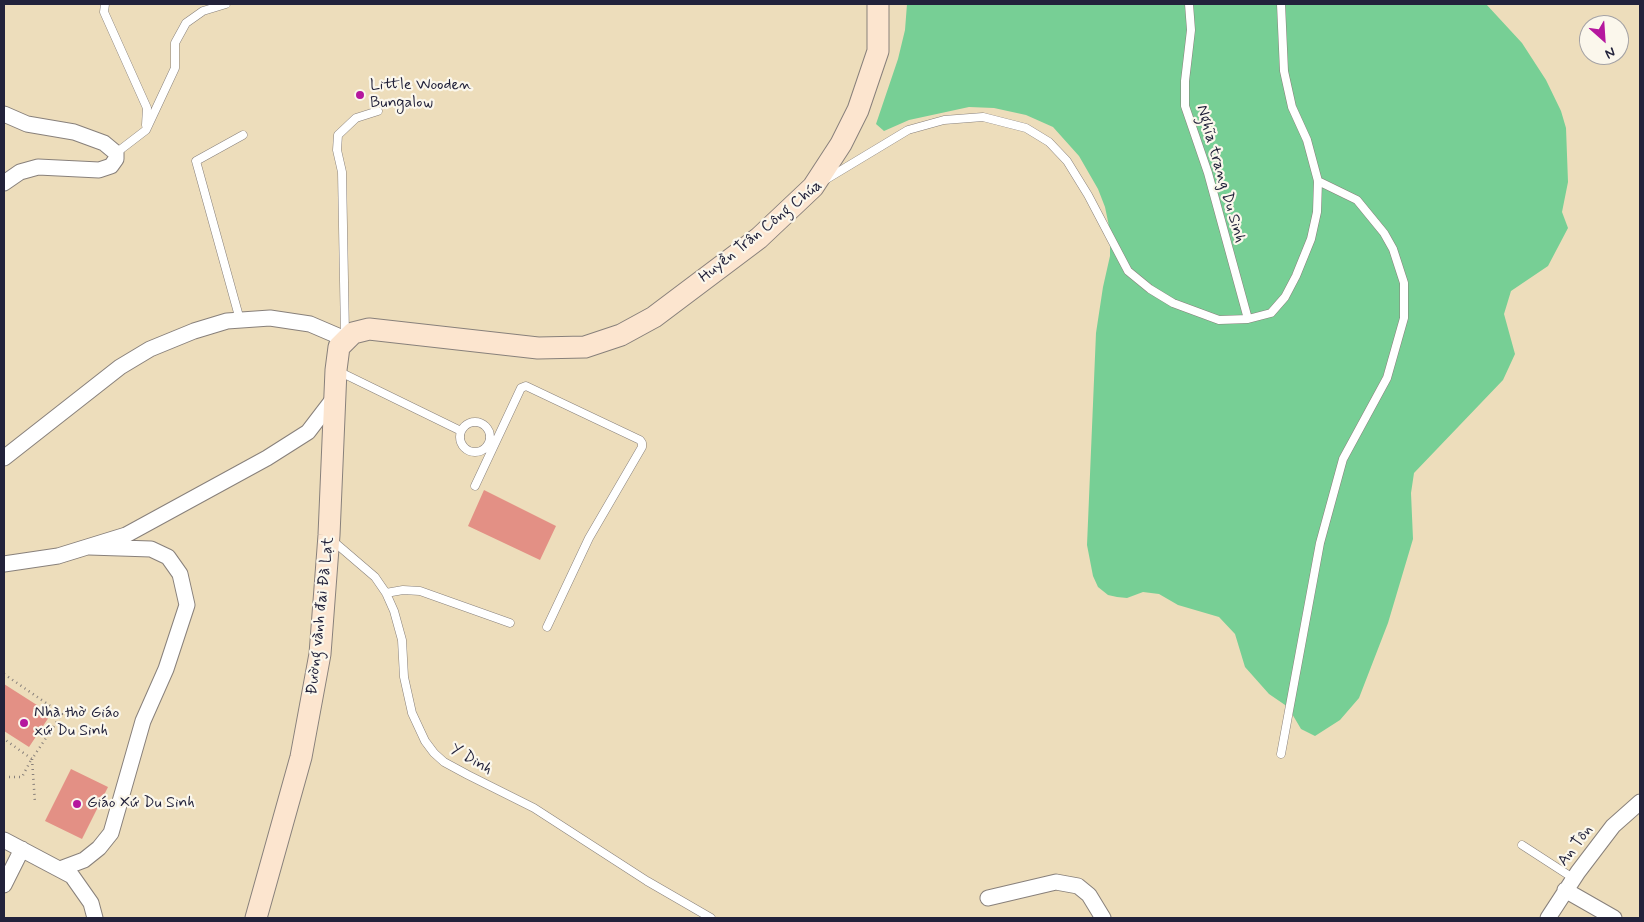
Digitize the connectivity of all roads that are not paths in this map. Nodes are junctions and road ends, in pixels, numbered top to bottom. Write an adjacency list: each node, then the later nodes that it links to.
1 (105, 4): 8 (lane)
2 (226, 4): 8 (lane)
3 (878, 4): 13 (main road)
4 (1189, 4): 14 (lane, Nghĩa trang Du Sinh)
5 (1281, 4): 11 (lane, Huyền Trân Công Chúa)
6 (378, 111): 16 (lane)
7 (4, 114): 10 (street)
8 (146, 130): 10 (lane)
9 (243, 135): 15 (lane)
10 (116, 153): 12 (street)
11 (1318, 181): 14 (lane, Huyền Trân Công Chúa); 29 (lane)
12 (4, 183)
13 (813, 187): 14 (lane, Huyền Trân Công Chúa); 16 (main road, Huyền Trân Công Chúa)
14 (1248, 319)
15 (240, 320): 16 (street); 21 (street)
16 (346, 339): 17 (main road, Đường vành đai Đà Lạt)
17 (336, 370): 18 (main road, Đường vành đai Đà Lạt); 19 (lane)
18 (335, 397): 23 (main road, Đường vành đai Đà Lạt); 24 (street)
19 (461, 431): 20 (lane); 20 (lane)
20 (491, 443): 22 (lane); 28 (lane)
21 (4, 458)
22 (476, 486)
23 (329, 535): 26 (lane, Y Dinh); 40 (main road, Đường vành đai Đà Lạt)
24 (89, 547): 25 (street); 34 (street)
25 (4, 564)
26 (386, 593): 27 (lane); 41 (lane, Y Dinh)
27 (510, 623)
28 (547, 627)
29 (1281, 754)
30 (1640, 802): 35 (street, An Tôn)
31 (4, 840): 33 (street)
32 (1522, 845): 35 (lane)
33 (22, 849): 34 (street); 36 (street)
34 (60, 869): 38 (street)
35 (1569, 884): 43 (street, An Tôn); 44 (street)
36 (4, 885)
37 (988, 898): 42 (street)
38 (93, 911): 39 (street)
39 (84, 918)
40 (256, 918)
41 (711, 918)
42 (1103, 918)
43 (1548, 918)
44 (1614, 918)

